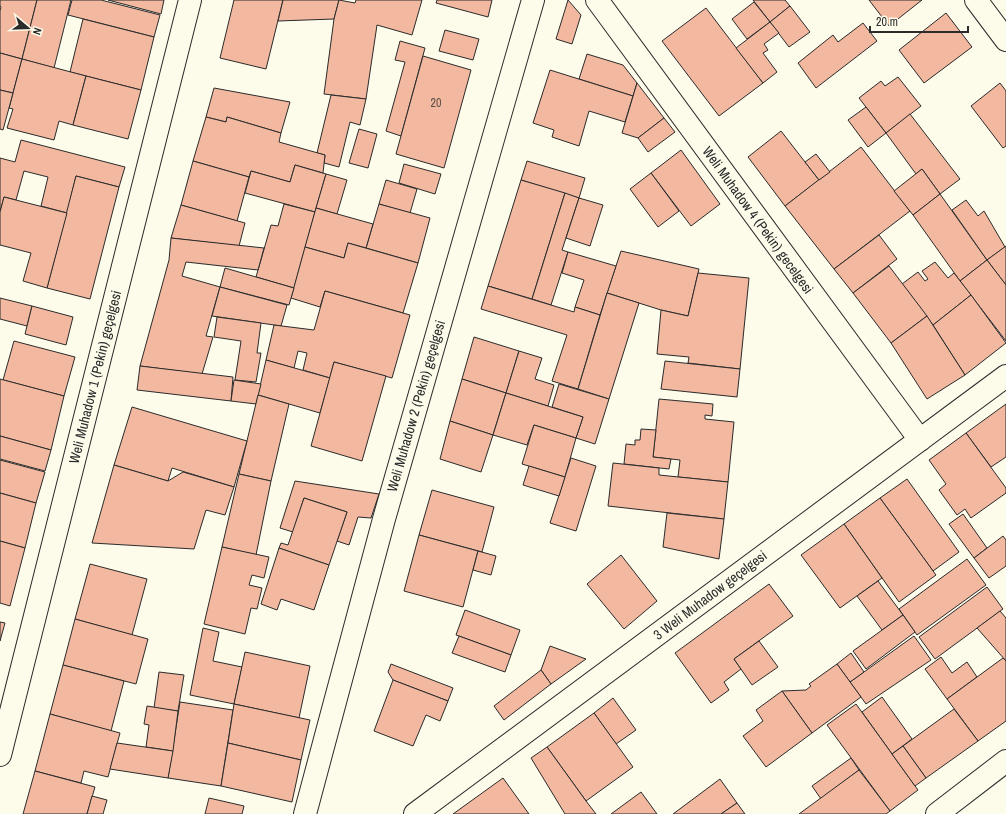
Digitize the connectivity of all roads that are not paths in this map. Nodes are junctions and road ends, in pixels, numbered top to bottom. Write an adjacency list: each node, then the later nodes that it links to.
1 (190, 0): 8 (street, Weli Muhadow 1 (Pekin) geçelgesi)
2 (533, 0): 10 (street, Weli Muhadow 2 (Pekin) geçelgesi)
3 (598, 0): 7 (street, Weli Muhadow 4 (Pekin) gecelgesi)
4 (976, 0): 5 (street)
5 (1006, 40)
6 (1006, 376): 7 (street, 3 Weli Muhadow geçelgesi)
7 (920, 440): 11 (street, 3 Weli Muhadow geçelgesi)
8 (0, 755)
9 (1006, 761): 12 (street)
10 (305, 814)
11 (415, 814)
12 (936, 814)

